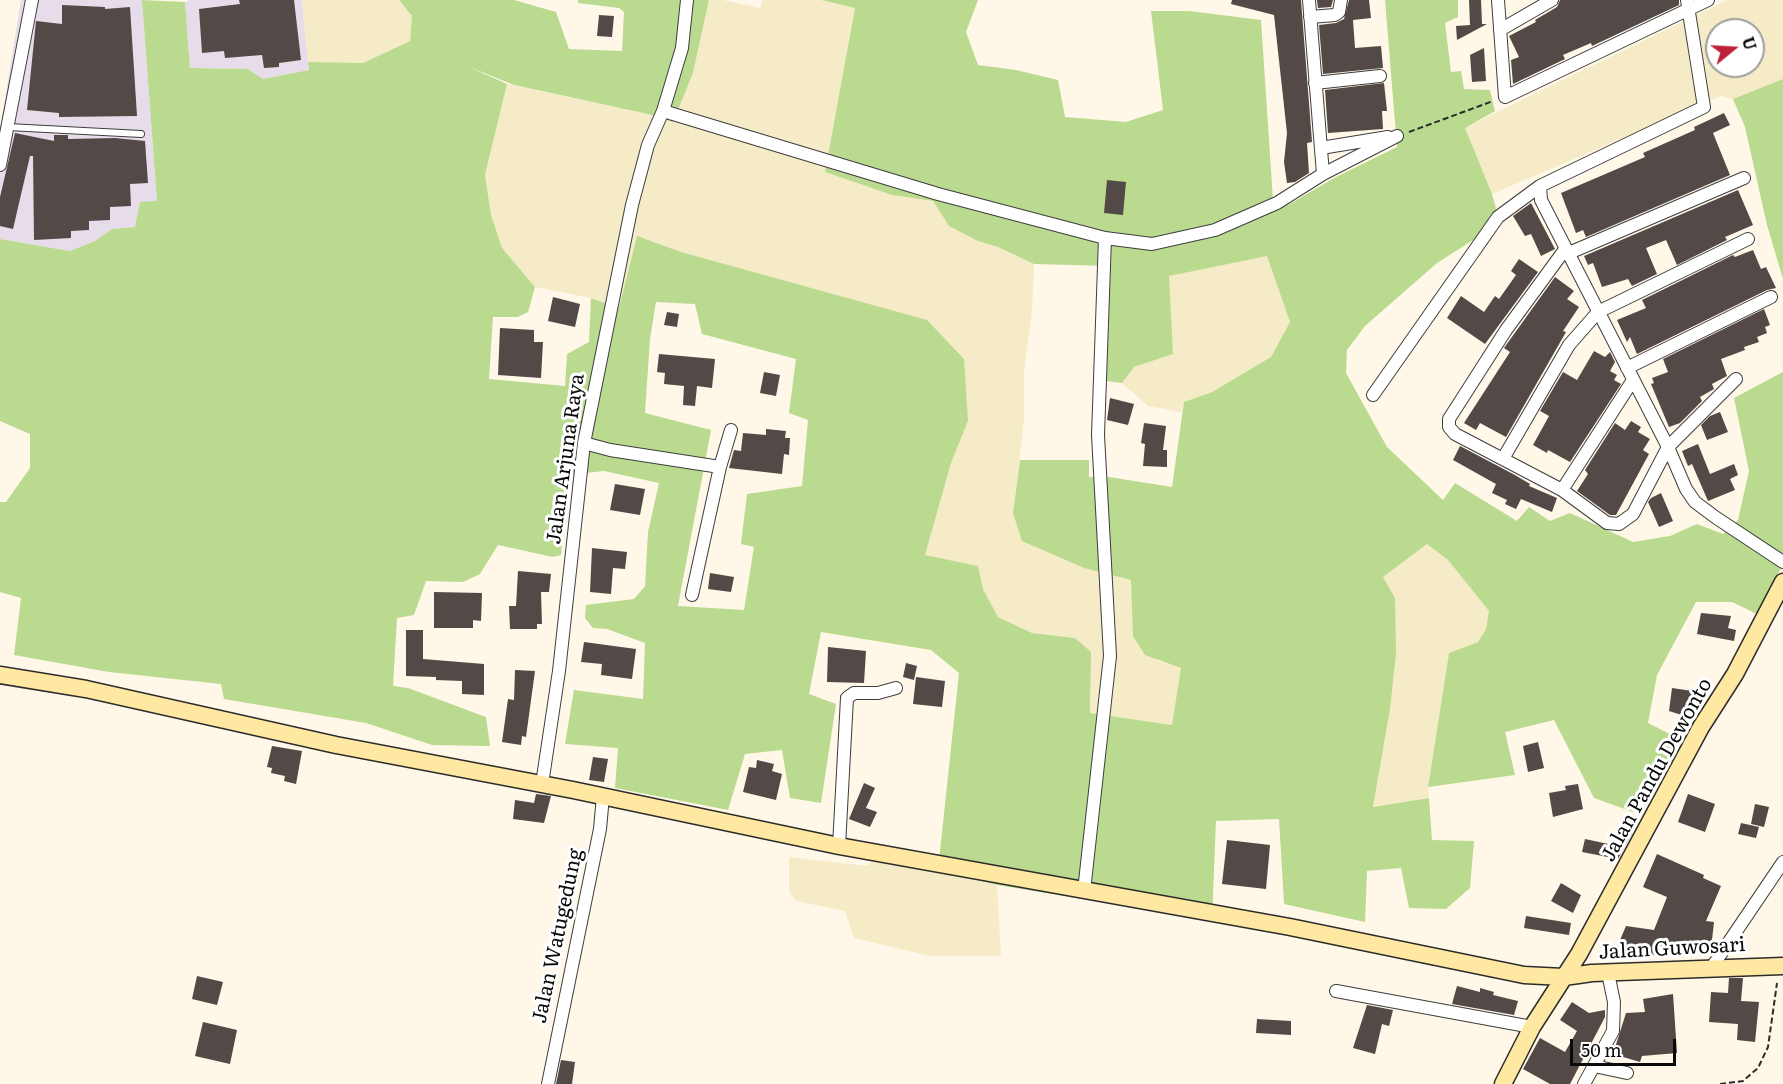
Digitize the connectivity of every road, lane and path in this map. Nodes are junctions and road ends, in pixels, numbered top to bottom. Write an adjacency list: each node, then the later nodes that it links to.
1 (32, 0): 15 (street)
2 (687, 0): 14 (street, Jalan Arjuna Raya)
3 (1309, 0): 9 (street)
4 (1341, 0): 9 (street)
5 (1498, 0): 10 (street)
6 (1552, 0): 10 (street)
7 (1708, 0): 8 (street)
8 (1688, 5): 13 (street); 22 (street)
9 (1310, 17): 12 (street)
10 (1500, 30): 13 (street)
11 (1380, 76): 12 (street)
12 (1315, 83): 18 (street)
13 (1505, 97): 17 (path)
14 (663, 111): 23 (street); 33 (street, Jalan Arjuna Raya)
15 (8, 127): 16 (lane); 19 (street)
16 (141, 134)
17 (1398, 136): 18 (street); 20 (street)
18 (1321, 148): 20 (street)
19 (0, 165)
20 (1323, 174): 23 (street)
21 (1744, 178): 25 (street)
22 (1540, 186): 25 (street); 31 (street)
23 (1106, 238): 47 (street)
24 (1748, 239): 27 (street)
25 (1568, 251): 27 (street); 35 (street)
26 (1771, 297): 28 (street)
27 (1598, 312): 28 (street); 35 (street)
28 (1627, 368): 30 (street)
29 (1736, 379): 34 (street)
30 (1633, 380): 34 (street); 37 (street)
31 (1373, 395)
32 (731, 430): 36 (street)
33 (584, 443): 36 (street); 43 (street, Jalan Arjuna Raya)
34 (1668, 447): 37 (street); 38 (street)
35 (1504, 457): 37 (street)
36 (720, 467): 40 (street)
37 (1562, 490)
38 (1783, 562)
39 (1783, 582): 51 (street, Jalan Pandu Dewonto)
40 (692, 595)
41 (0, 675): 43 (street, Jalan Guwosari)
42 (896, 688): 45 (street)
43 (542, 784): 44 (street, Jalan Guwosari)
44 (603, 796): 45 (street, Jalan Guwosari); 56 (street, Jalan Watugedung)
45 (839, 846): 47 (street, Jalan Guwosari)
46 (1783, 862): 49 (street)
47 (1084, 891): 51 (street, Jalan Guwosari)
48 (1781, 966): 49 (street, Jalan Guwosari); 59 (path)
49 (1712, 967): 50 (street, Jalan Guwosari)
50 (1608, 973): 51 (street, Jalan Guwosari); 54 (street)
51 (1564, 977): 53 (street, Jalan Pandu Dewonto)
52 (1336, 991): 53 (street)
53 (1532, 1027): 57 (street, Jalan Pandu Dewonto)
54 (1594, 1066): 55 (street); 58 (street)
55 (1627, 1073)
56 (548, 1084)
57 (1503, 1084)
58 (1584, 1084)
59 (1720, 1084)

